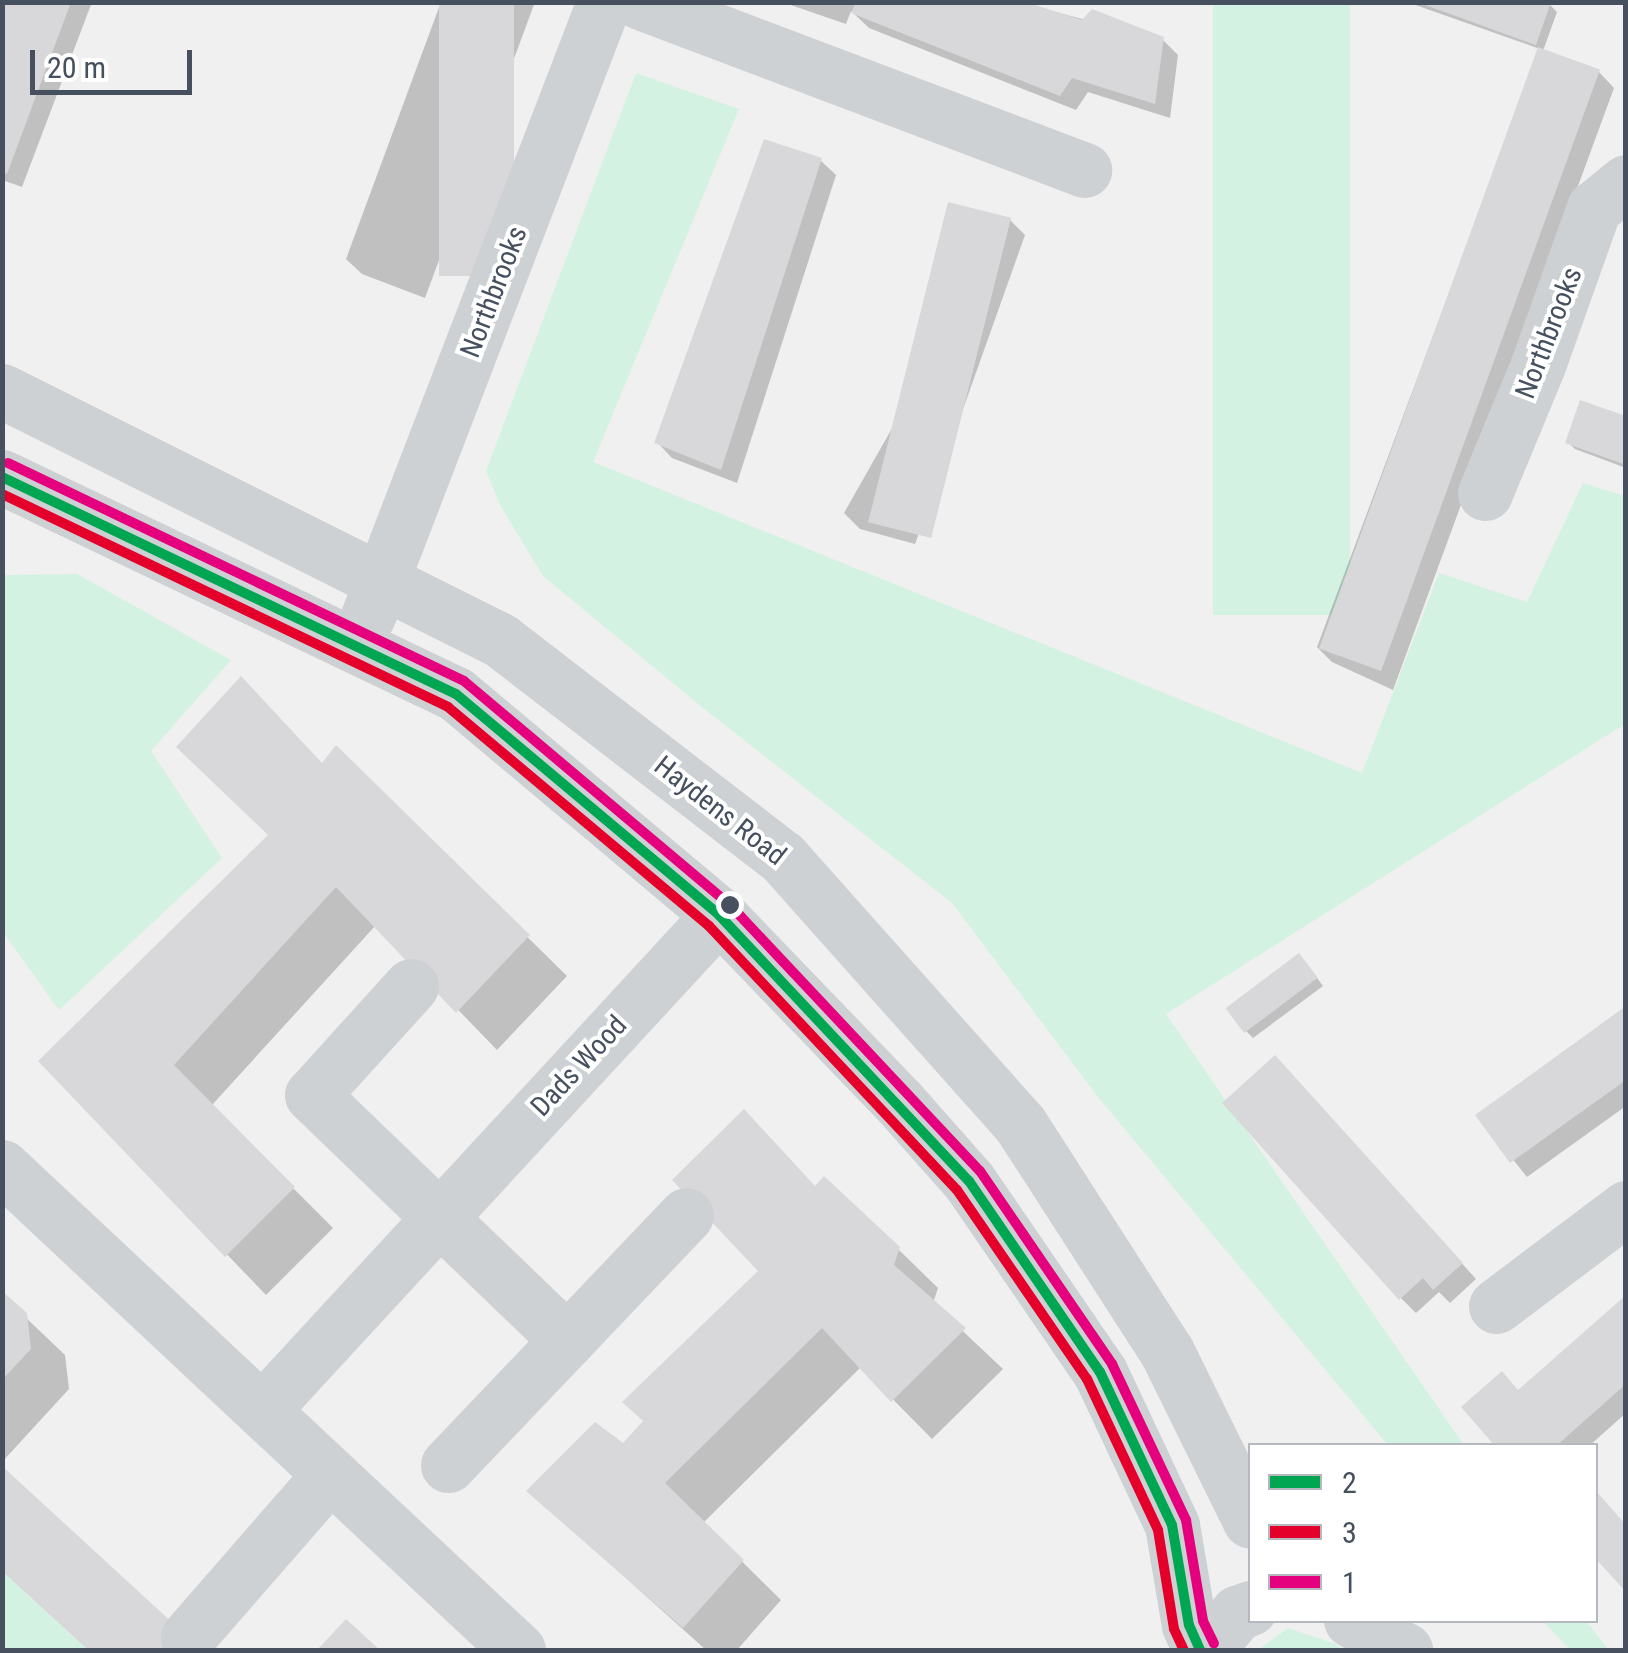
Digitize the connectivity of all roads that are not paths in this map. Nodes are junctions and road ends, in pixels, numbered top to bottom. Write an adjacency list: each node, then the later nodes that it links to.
1 (604, 2): 8 (street, Northbrooks)
2 (640, 2): 3 (street)
3 (1084, 170)
4 (1626, 182): 7 (street, Northbrooks)
5 (2, 391): 8 (street, Haydens Road)
6 (2, 477): 9 (street)
7 (1485, 493)
8 (384, 582): 9 (street, Northbrooks); 21 (street, Haydens Road)
9 (354, 644): 10 (street)
10 (719, 915): 15 (street, Dads Wood); 26 (street)
11 (411, 986): 15 (street)
12 (2, 1167): 18 (street)
13 (1626, 1208): 16 (street)
14 (686, 1215): 17 (street)
15 (440, 1217): 17 (street); 18 (street, Dads Wood)
16 (1496, 1306)
17 (567, 1340): 19 (street)
18 (262, 1410): 20 (street)
19 (448, 1465)
20 (330, 1474): 24 (street); 25 (street)
21 (1248, 1517)
22 (1248, 1609): 26 (street)
23 (1356, 1623): 27 (street)
24 (188, 1636)
25 (518, 1650)
26 (1204, 1650)
27 (1404, 1650)

